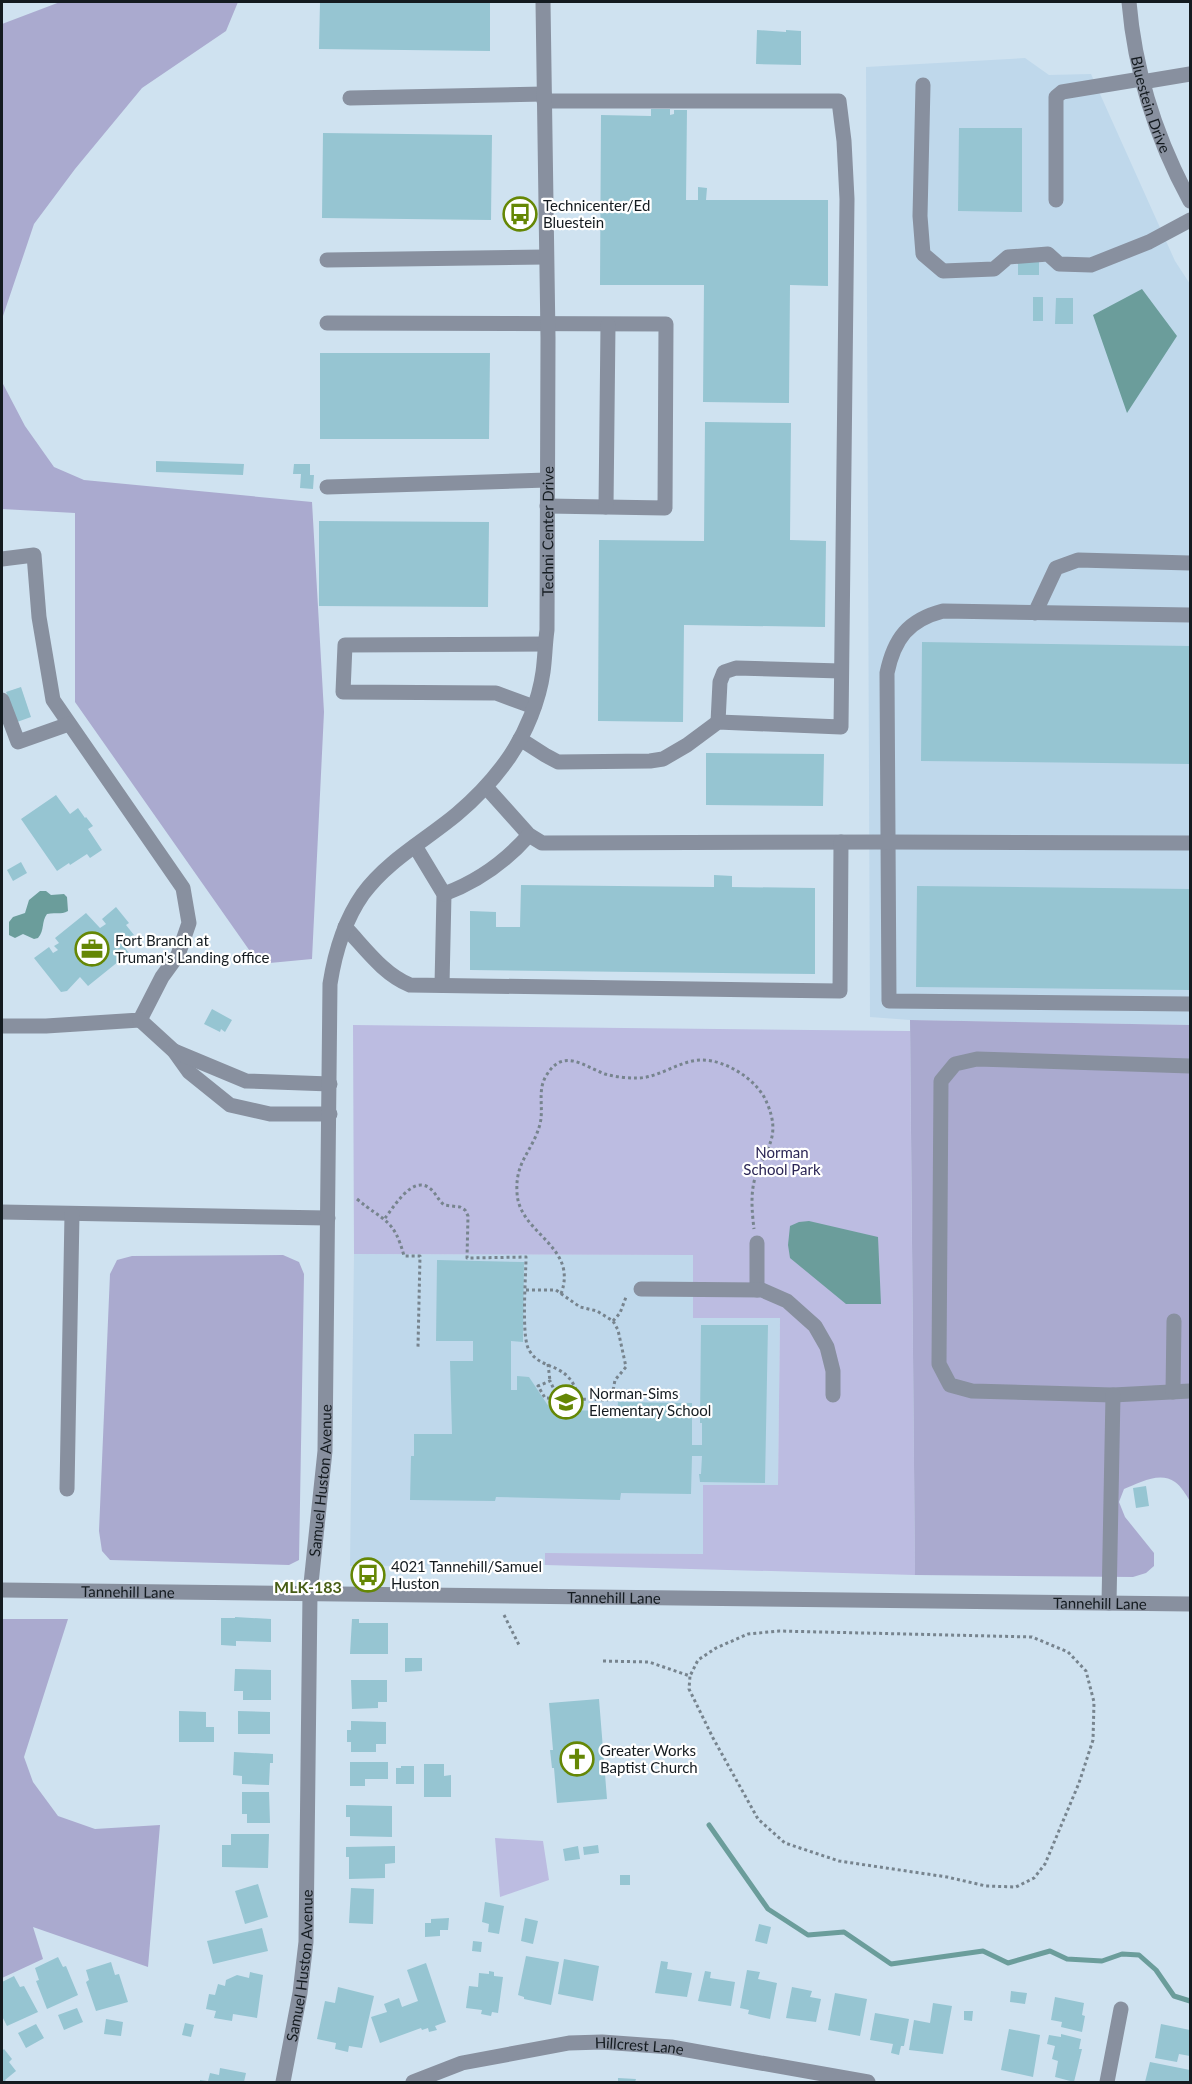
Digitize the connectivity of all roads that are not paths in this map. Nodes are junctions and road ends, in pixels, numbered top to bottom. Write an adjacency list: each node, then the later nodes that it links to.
1 (543, 2): 7 (street, Techni Center Drive)
2 (1129, 2): 4 (street, Bluestein Drive)
3 (1191, 74): 4 (street)
4 (1141, 80): 8 (street); 9 (street, Bluestein Drive)
5 (923, 85): 10 (street)
6 (350, 98): 7 (street)
7 (544, 98): 11 (street, Techni Center Drive); 25 (street)
8 (1056, 200)
9 (1191, 201)
10 (1191, 220)
11 (546, 257): 12 (street); 14 (street, Techni Center Drive)
12 (327, 260)
13 (327, 323): 14 (street)
14 (547, 325): 15 (street); 16 (street, Techni Center Drive)
15 (608, 325): 19 (street); 19 (street)
16 (548, 480): 17 (street); 18 (street, Techni Center Drive)
17 (327, 487)
18 (547, 506): 19 (street); 24 (street, Techni Center Drive)
19 (606, 507)
20 (2, 559): 29 (street)
21 (1191, 563): 22 (street)
22 (1035, 613): 23 (street); 34 (street)
23 (1191, 615)
24 (545, 644): 27 (street, Techni Center Drive); 27 (street)
25 (841, 671): 28 (street); 28 (street)
26 (2, 700): 29 (street)
27 (534, 707): 30 (street, Techni Center Drive)
28 (718, 722): 30 (street)
29 (69, 724): 42 (street)
30 (520, 739): 31 (street, Techni Center Drive)
31 (486, 787): 32 (street); 36 (street, Techni Center Drive)
32 (530, 835): 33 (street); 37 (street)
33 (841, 842): 34 (street); 40 (street)
34 (888, 842): 35 (street); 41 (street)
35 (1191, 843)
36 (415, 846): 37 (street); 38 (street, Techni Center Drive)
37 (444, 894): 40 (street)
38 (345, 927): 39 (street, Techni Center Drive); 40 (street)
39 (330, 984): 46 (street, Samuel Huston Avenue)
40 (442, 985)
41 (1191, 1004)
42 (140, 1020): 43 (street); 44 (street)
43 (2, 1026)
44 (174, 1051): 46 (street); 47 (street)
45 (1191, 1066): 58 (street)
46 (330, 1084): 47 (street, Samuel Huston Avenue)
47 (330, 1114): 50 (street, Samuel Huston Avenue)
48 (2, 1212): 49 (street)
49 (72, 1214): 50 (street); 59 (street)
50 (328, 1218): 61 (street, Samuel Huston Avenue)
51 (757, 1243): 53 (street)
52 (641, 1289): 53 (street)
53 (757, 1290): 57 (street)
54 (1174, 1321): 56 (street)
55 (1191, 1391): 56 (street)
56 (1173, 1392): 58 (street)
57 (833, 1395)
58 (1113, 1395): 62 (street)
59 (67, 1489)
60 (2, 1590): 61 (street, Tannehill Lane)
61 (310, 1593): 62 (street, Tannehill Lane); 65 (street, Samuel Huston Avenue)
62 (1109, 1603): 63 (street, Tannehill Lane)
63 (1191, 1604)
64 (1121, 2009): 68 (street)
65 (283, 2082)
66 (413, 2082): 67 (street, Hillcrest Lane)
67 (861, 2082)
68 (1107, 2082)

